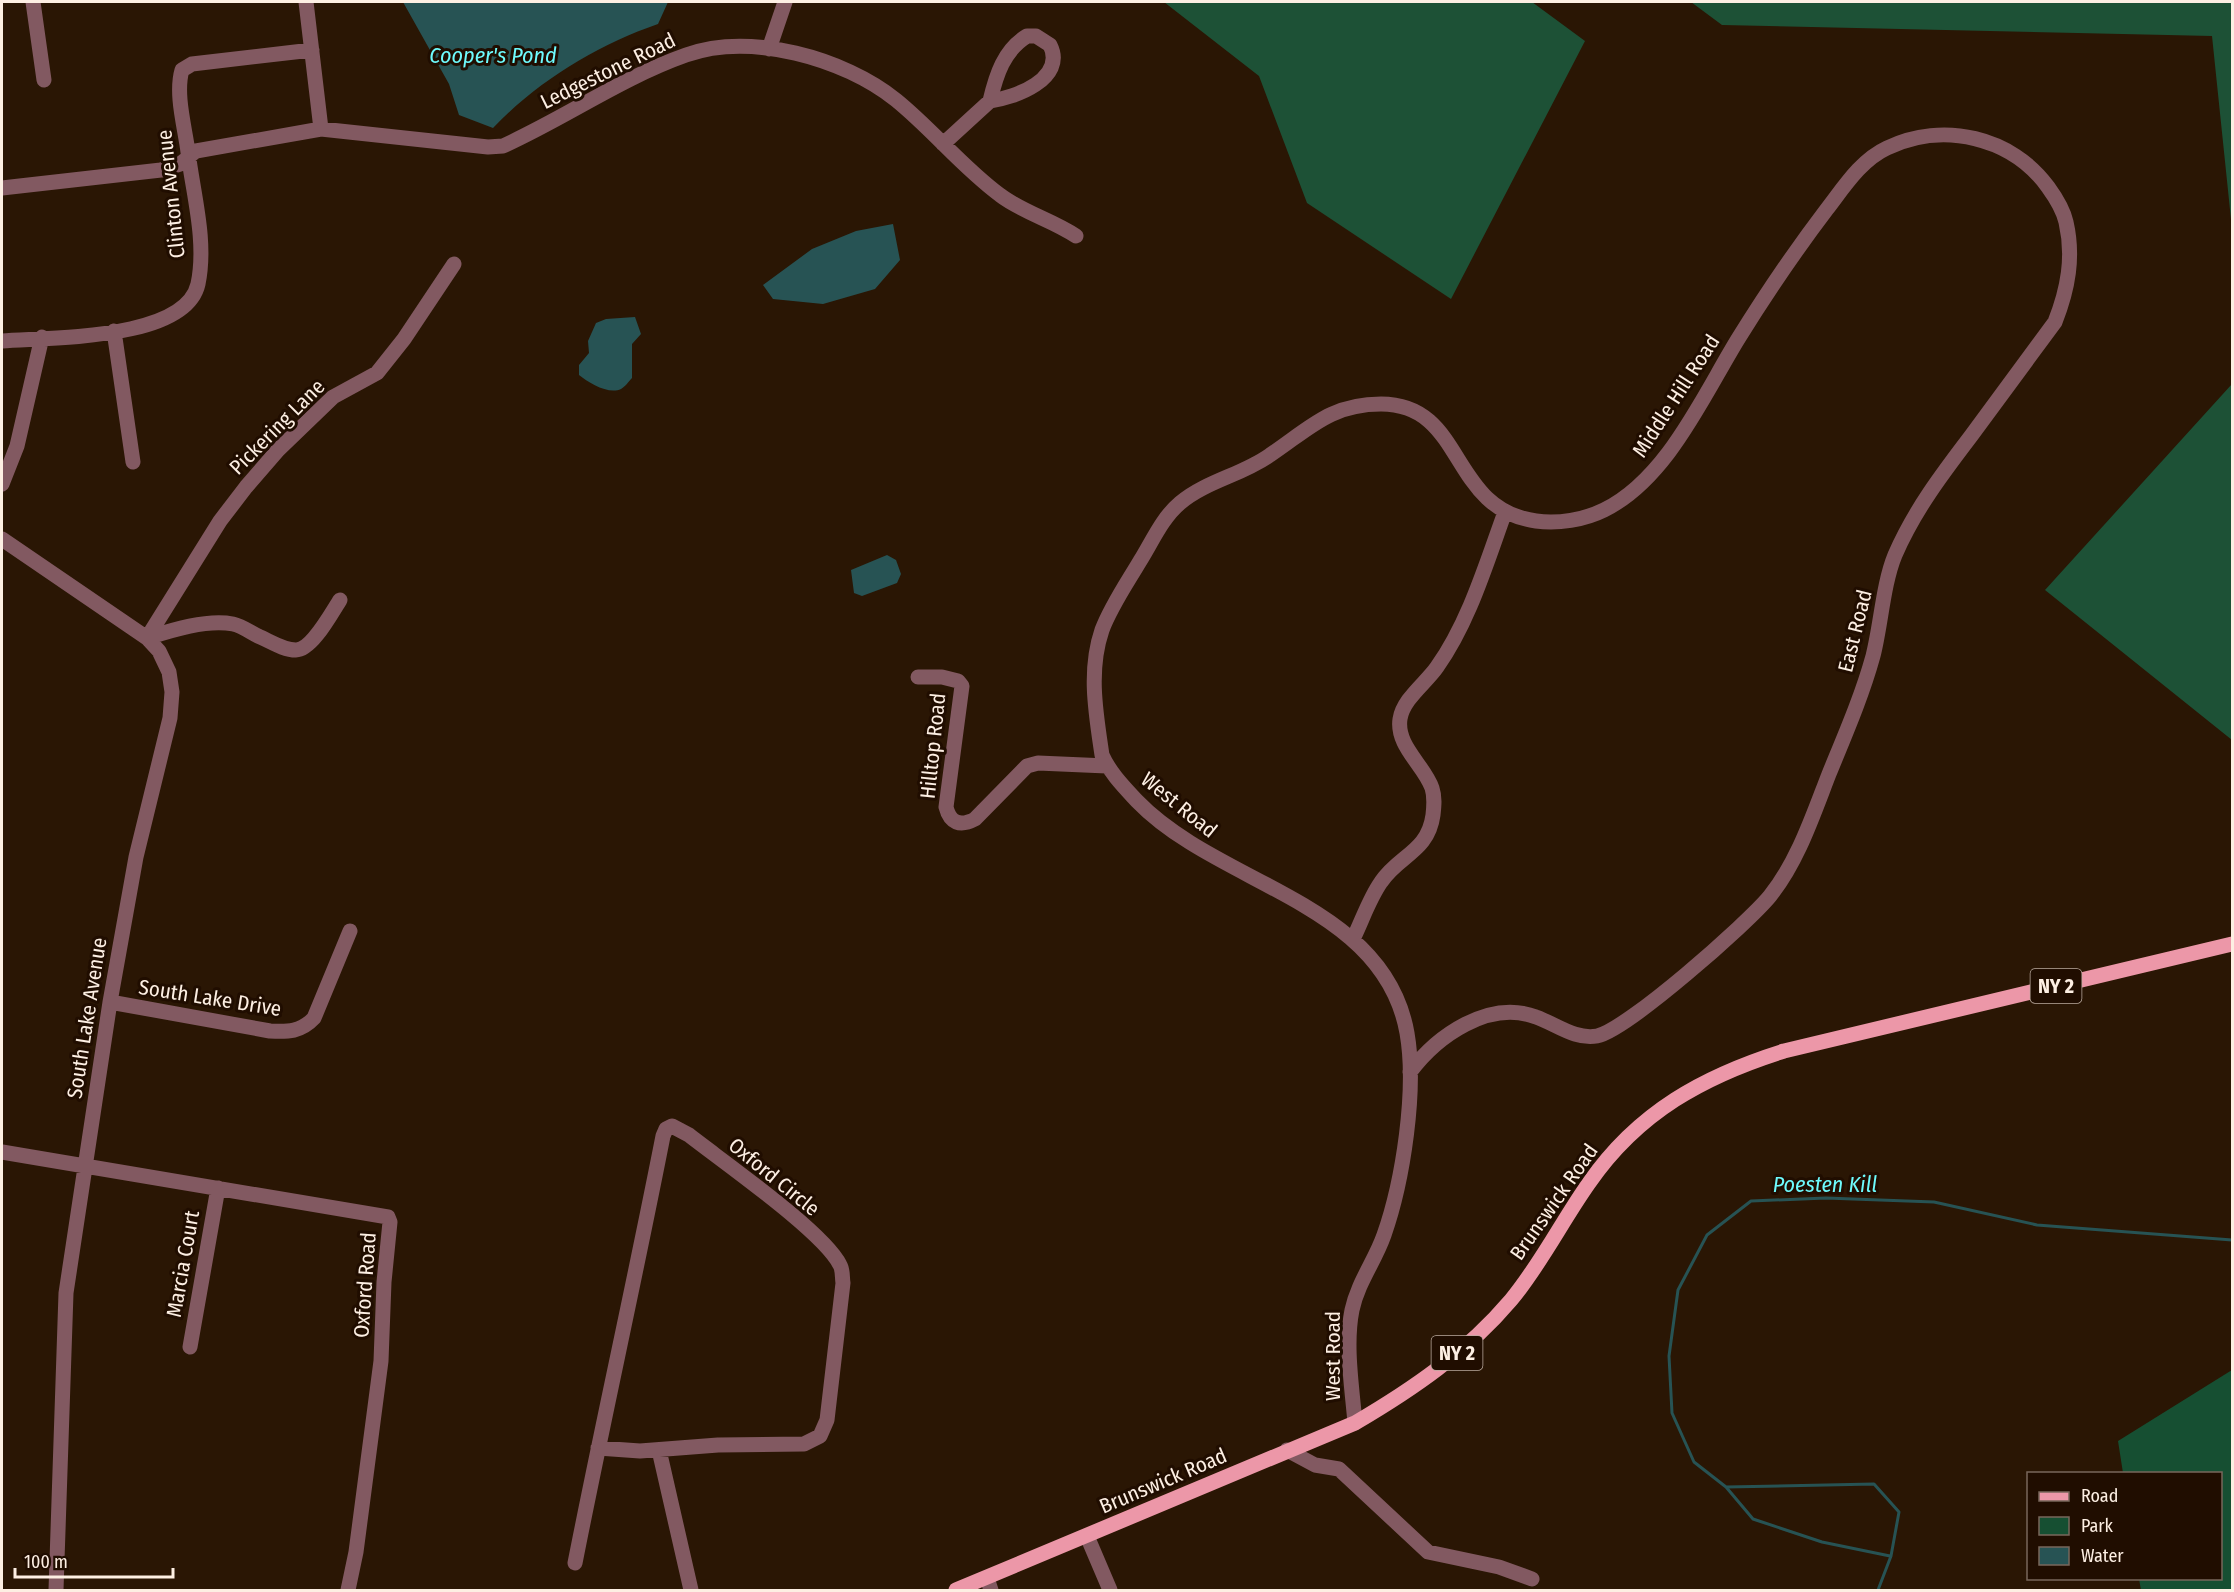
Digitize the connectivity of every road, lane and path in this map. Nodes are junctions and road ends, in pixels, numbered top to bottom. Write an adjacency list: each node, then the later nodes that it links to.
1 (33, 2): 6 (street)
2 (306, 2): 5 (street)
3 (784, 2): 4 (street)
4 (769, 49): 8 (street, Ledgestone Road); 9 (street, Ledgestone Road)
5 (312, 50): 8 (street); 10 (street, Clinton Avenue)
6 (44, 80)
7 (990, 101): 7 (street); 9 (street)
8 (321, 129): 10 (street, Ledgestone Road)
9 (943, 144): 13 (street, Ledgestone Road)
10 (188, 157): 12 (street, Ledgestone Road); 15 (street, Clinton Avenue)
11 (1865, 164): 20 (street, Middle Hill Road); 30 (street, East Road)
12 (2, 188)
13 (1076, 236)
14 (454, 264): 23 (street, Pickering Lane)
15 (114, 332): 16 (street, Clinton Avenue); 18 (street)
16 (42, 337): 17 (street, Clinton Avenue); 19 (street)
17 (2, 341)
18 (133, 462)
19 (2, 484)
20 (1505, 512): 25 (street, West Road); 27 (street)
21 (2, 539): 23 (street, South Lake Avenue)
22 (340, 600): 23 (street)
23 (147, 638): 29 (street, South Lake Avenue)
24 (918, 676): 25 (street, Hilltop Road)
25 (1107, 766): 27 (street, West Road)
26 (350, 931): 29 (street, South Lake Drive)
27 (1353, 939): 30 (street, West Road)
28 (2232, 944): 35 (main road, Brunswick Road / NY 2)
29 (110, 1002): 32 (street, South Lake Avenue)
30 (1410, 1072): 35 (street, West Road)
31 (2, 1152): 32 (street, Oxford Road)
32 (84, 1166): 33 (street, Oxford Road); 43 (street, South Lake Avenue)
33 (218, 1188): 34 (street, Marcia Court); 44 (street, Oxford Road)
34 (190, 1347)
35 (1355, 1423): 38 (main road, Brunswick Road / NY 2)
36 (598, 1448): 37 (street, Oxford Circle); 37 (street, Oxford Circle); 40 (street, Oxford Circle)
37 (659, 1450): 45 (street)
38 (1287, 1450): 39 (main road, Brunswick Road / NY 2); 41 (street)
39 (1087, 1536): 42 (main road, Brunswick Road / NY 2); 47 (street)
40 (575, 1563)
41 (1532, 1580)
42 (989, 1584): 46 (main road, Brunswick Road / NY 2)
43 (56, 1590)
44 (348, 1590)
45 (691, 1590)
46 (956, 1590)
47 (1110, 1590)

